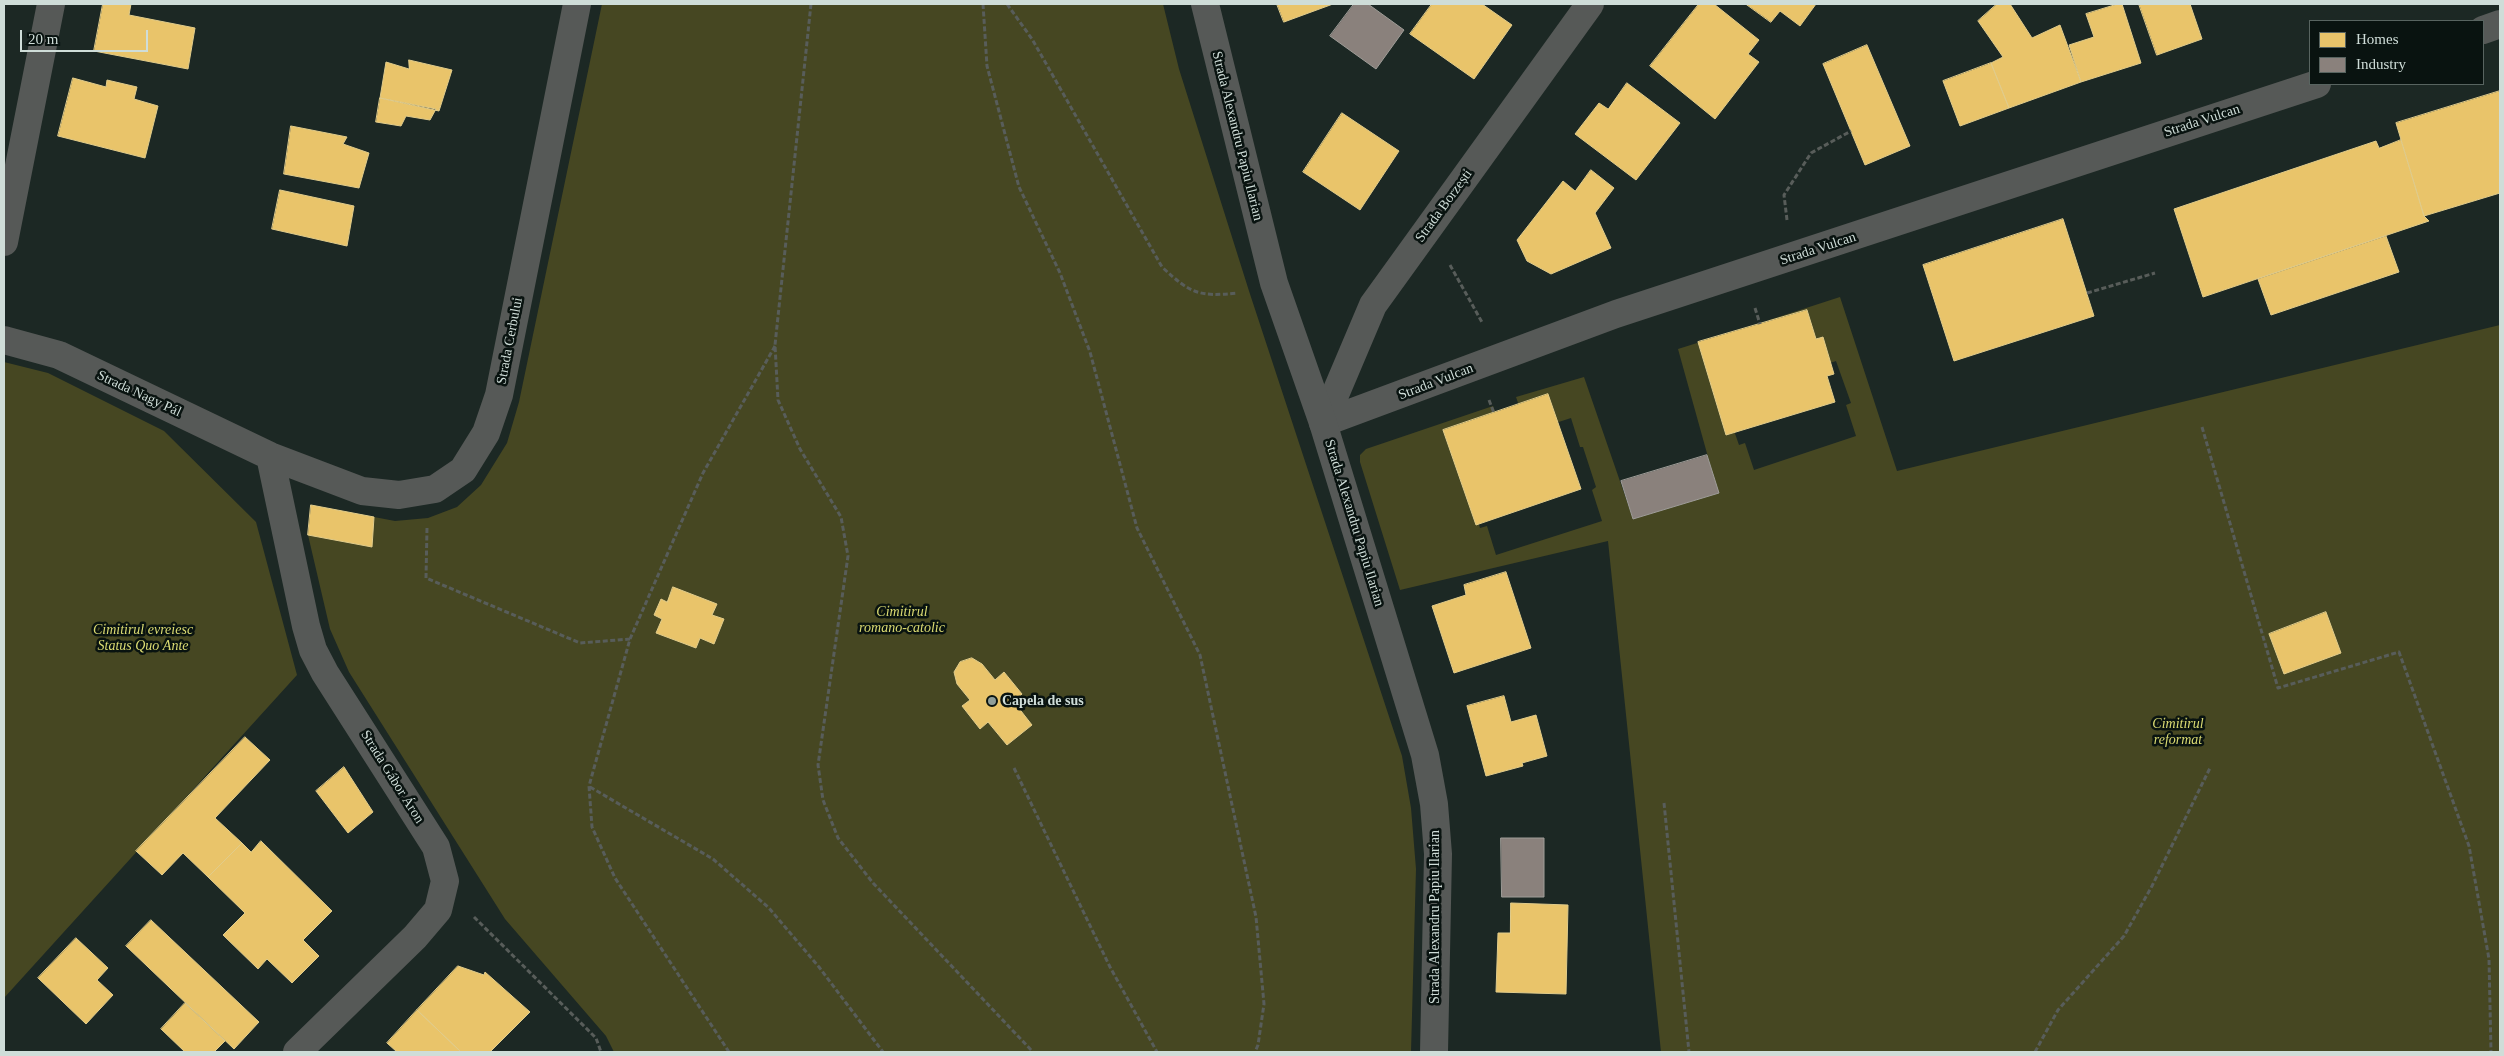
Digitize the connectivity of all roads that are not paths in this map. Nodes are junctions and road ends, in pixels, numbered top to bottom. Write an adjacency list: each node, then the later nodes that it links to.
1 (51, 4): 8 (street)
2 (577, 4): 11 (street, Strada Cerbului)
3 (1205, 4): 10 (street, Strada Alexandru Papiu Ilarian)
4 (1590, 4): 10 (street, Strada Borzești)
5 (2500, 24): 6 (street)
6 (2484, 30)
7 (2314, 85): 10 (street, Strada Vulcan)
8 (4, 242)
9 (4, 340): 11 (street, Strada Nagy Pál)
10 (1323, 423): 13 (street, Strada Alexandru Papiu Ilarian)
11 (270, 456): 12 (street, Strada Gábor Áron)
12 (297, 1052)
13 (1434, 1052)

